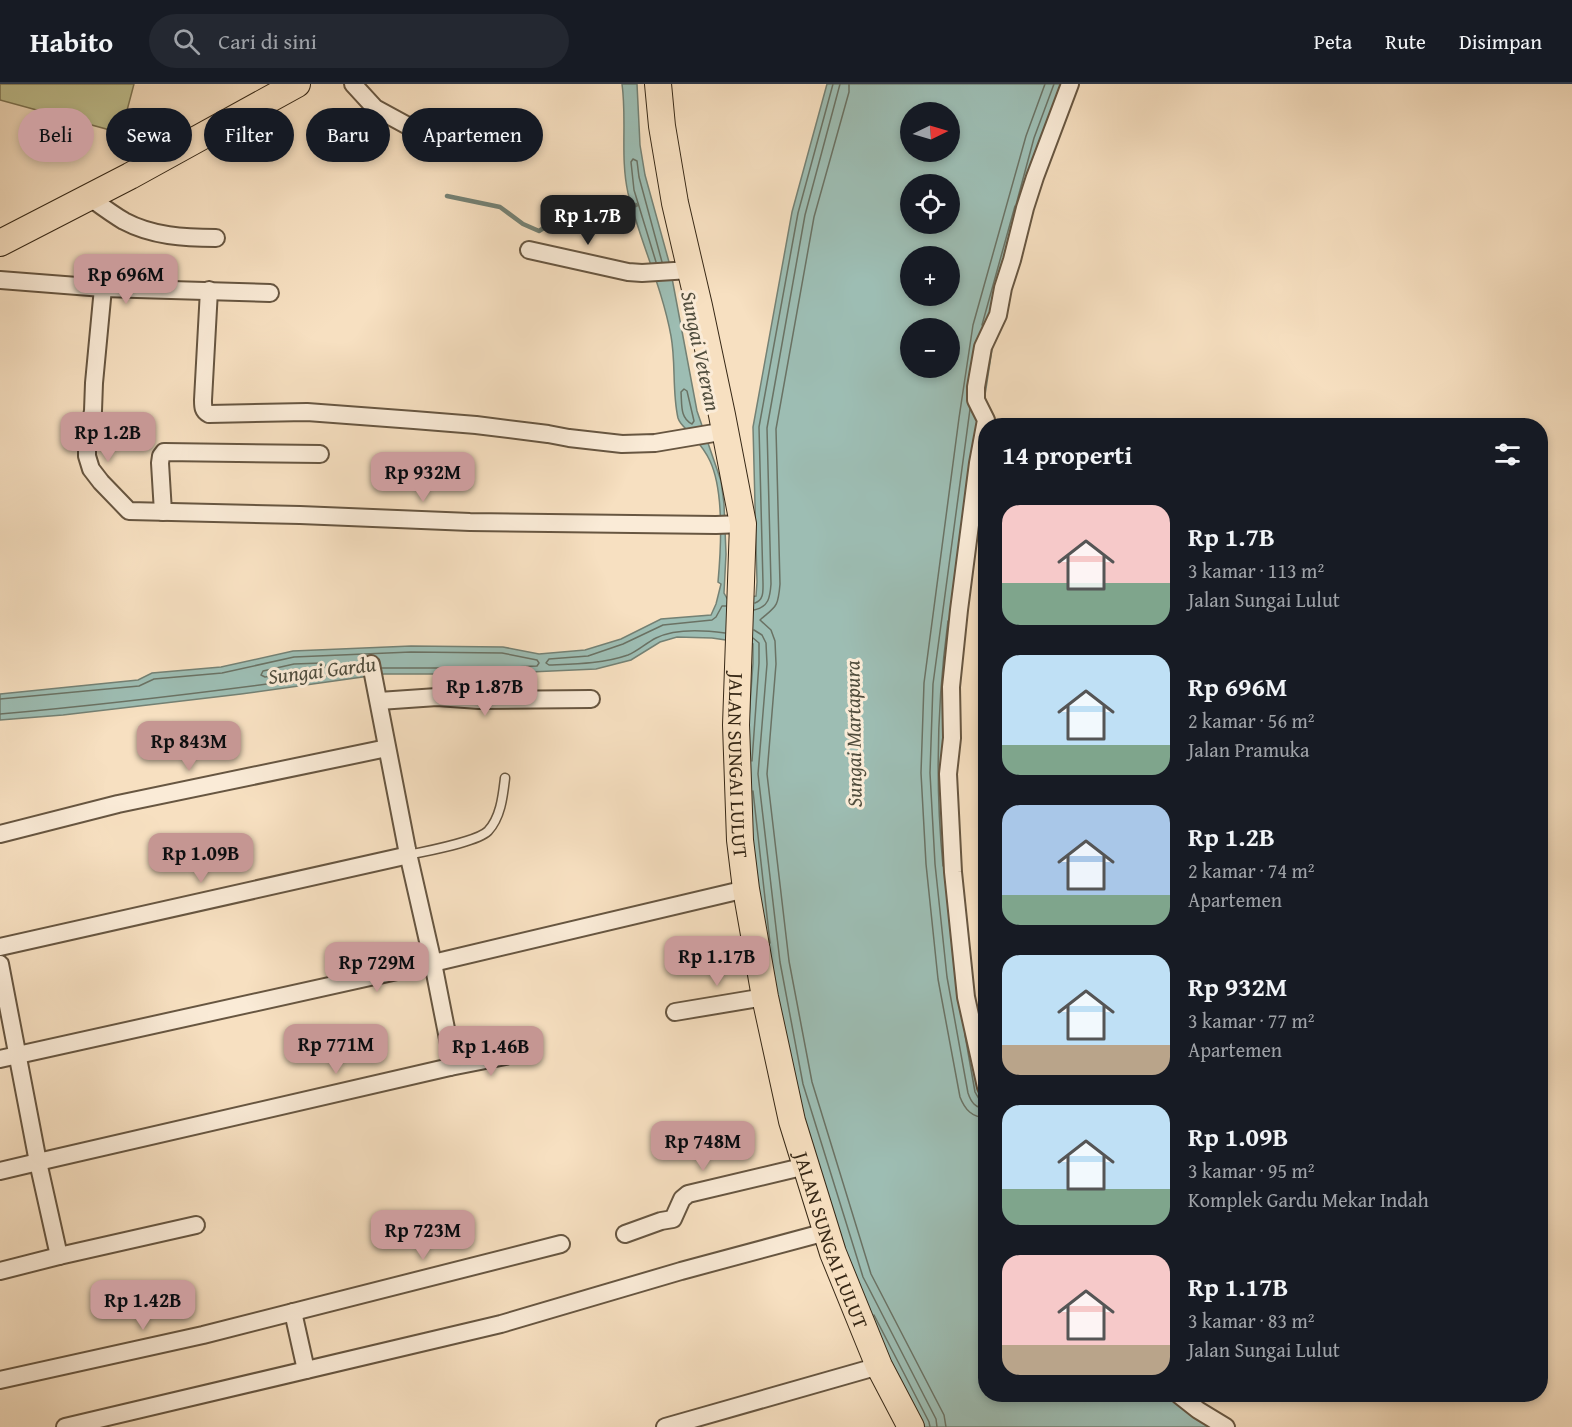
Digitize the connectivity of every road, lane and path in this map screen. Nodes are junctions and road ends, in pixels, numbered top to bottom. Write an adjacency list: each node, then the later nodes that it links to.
1 (297, 84): 6 (main road)
2 (353, 84): 5 (street)
3 (658, 84): 10 (main road, JALAN SUNGAI LULUT)
4 (1070, 84): 16 (street)
5 (402, 123)
6 (89, 197): 7 (street); 8 (main road)
7 (216, 238)
8 (0, 243)
9 (529, 250): 10 (street)
10 (682, 270): 17 (main road, JALAN SUNGAI LULUT)
11 (0, 280): 12 (street); 13 (street)
12 (0, 286)
13 (103, 288): 14 (street); 20 (street)
14 (209, 290): 15 (street); 17 (street)
15 (270, 293)
16 (985, 418)
17 (718, 433): 21 (main road, JALAN SUNGAI LULUT)
18 (320, 454): 20 (street)
19 (978, 464): 35 (street)
20 (163, 512): 21 (street)
21 (730, 525): 29 (main road, JALAN SUNGAI LULUT)
22 (371, 664): 24 (street)
23 (591, 699): 24 (street)
24 (379, 701): 25 (street)
25 (387, 748): 27 (street); 28 (street)
26 (505, 778): 28 (lane)
27 (0, 834)
28 (409, 855): 30 (street); 31 (street)
29 (746, 889): 31 (street); 33 (main road, JALAN SUNGAI LULUT)
30 (0, 947)
31 (433, 963): 37 (street); 39 (street)
32 (0, 964): 37 (street)
33 (765, 997): 34 (street); 41 (main road, JALAN SUNGAI LULUT)
34 (675, 1012)
35 (978, 1051)
36 (525, 1052): 39 (street)
37 (17, 1055): 38 (street); 40 (street)
38 (0, 1059)
39 (450, 1067): 40 (street)
40 (38, 1162): 42 (street); 47 (street)
41 (806, 1166): 44 (main road, JALAN SUNGAI LULUT); 45 (street)
42 (0, 1171)
43 (196, 1225): 47 (street)
44 (826, 1232): 50 (main road, JALAN SUNGAI LULUT); 51 (street)
45 (625, 1234)
46 (561, 1244): 49 (street)
47 (59, 1256): 48 (street)
48 (0, 1271)
49 (293, 1312): 51 (street); 52 (street)
50 (879, 1366): 55 (street); 56 (main road, JALAN SUNGAI LULUT)
51 (306, 1370): 54 (street)
52 (0, 1380)
53 (1188, 1402): 57 (street)
54 (65, 1427)
55 (665, 1427)
56 (911, 1427)
57 (1226, 1427)

